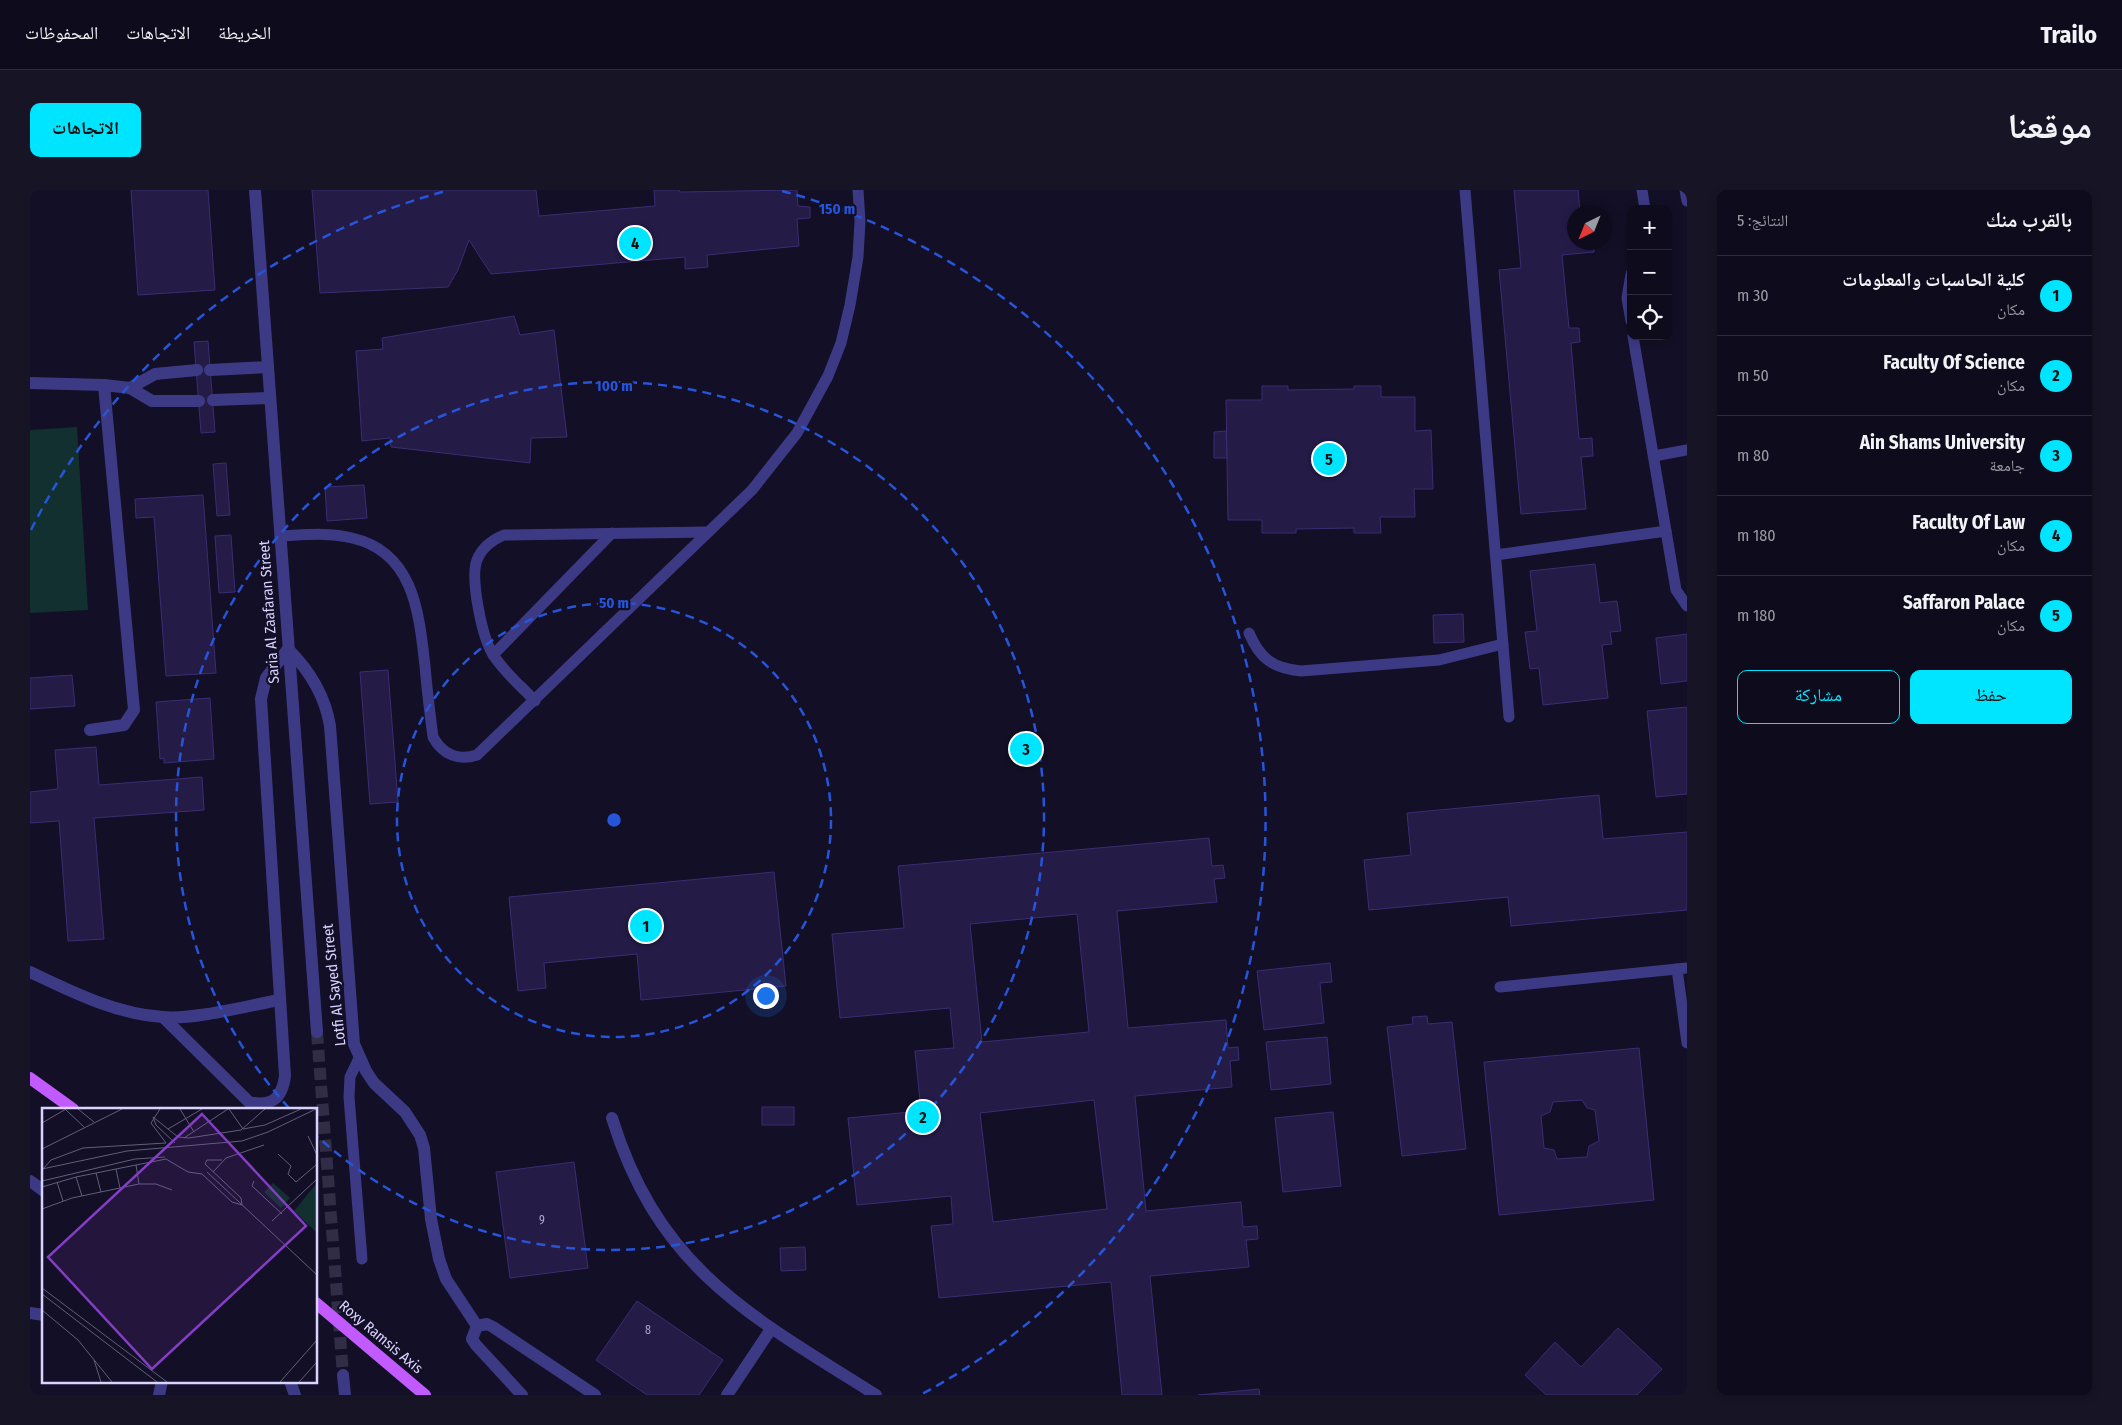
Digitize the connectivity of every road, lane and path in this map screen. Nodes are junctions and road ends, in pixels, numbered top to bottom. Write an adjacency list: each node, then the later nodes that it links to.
1 (255, 190): 9 (street, Saria Al Zaafaran Street)
2 (858, 190): 21 (lane)
3 (1465, 190): 24 (lane)
4 (1642, 190): 7 (lane)
5 (1685, 190): 6 (lane)
6 (1687, 202)
7 (1644, 205)
8 (1634, 340): 19 (lane)
9 (268, 368): 11 (street); 15 (street, Saria Al Zaafaran Street)
10 (197, 370): 14 (street)
11 (210, 370)
12 (30, 383): 13 (street)
13 (104, 385): 14 (street); 32 (street)
14 (130, 388): 17 (street)
15 (270, 398): 16 (street); 23 (street, Saria Al Zaafaran Street)
16 (213, 400)
17 (199, 401)
18 (1687, 450): 19 (lane)
19 (1654, 456): 20 (lane)
20 (1666, 531): 24 (lane); 25 (lane)
21 (708, 532): 22 (lane); 30 (lane)
22 (612, 534): 29 (lane); 29 (lane)
23 (280, 536): 28 (street, Saria Al Zaafaran Street); 30 (lane)
24 (1496, 555): 27 (lane)
25 (1687, 606)
26 (1250, 634): 27 (lane)
27 (1503, 644): 31 (lane)
28 (288, 649): 36 (street); 38 (street, Saria Al Zaafaran Street); 40 (street, Lotfi Al Sayed Street)
29 (493, 655): 30 (lane)
30 (535, 701)
31 (1509, 717)
32 (90, 730)
33 (1682, 969): 35 (lane); 39 (lane)
34 (30, 972): 37 (street)
35 (1500, 987)
36 (279, 1000): 37 (street); 37 (street)
37 (164, 1018)
38 (317, 1032)
39 (1687, 1043)
40 (359, 1058): 46 (lane); 48 (street, Lotfi Al Sayed Street)
41 (30, 1078): 42 (main road)
42 (72, 1108)
43 (612, 1118): 49 (street)
44 (30, 1181): 45 (street)
45 (42, 1190)
46 (362, 1260)
47 (318, 1305): 56 (main road, Roxy Ramsis Axis)
48 (477, 1326): 57 (street, Lotfi Al Sayed Street); 58 (street)
49 (771, 1329): 59 (street); 60 (street)
50 (343, 1375): 55 (street)
51 (162, 1382): 53 (street)
52 (290, 1382): 54 (street)
53 (159, 1395)
54 (295, 1395)
55 (345, 1395)
56 (425, 1395)
57 (522, 1395)
58 (595, 1395)
59 (727, 1395)
60 (876, 1395)

